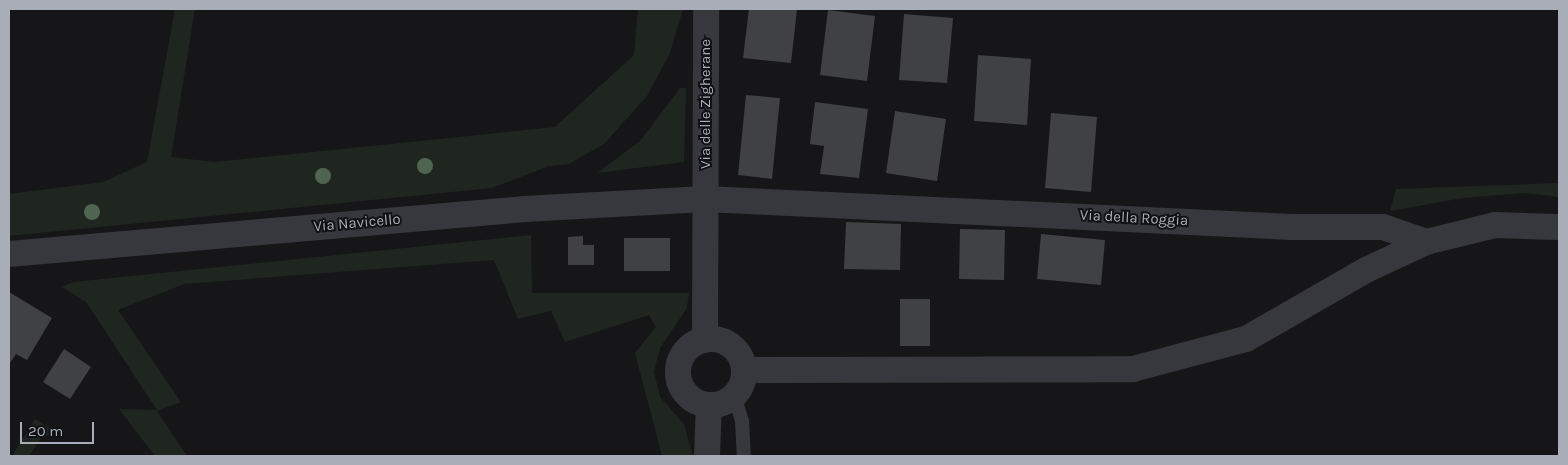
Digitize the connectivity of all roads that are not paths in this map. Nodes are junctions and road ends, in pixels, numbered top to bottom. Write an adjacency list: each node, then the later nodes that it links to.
1 (706, 9): 2 (street, Via delle Zigherane)
2 (705, 199): 4 (street, Via della Roggia); 5 (street, Via Navicello); 6 (street, Via delle Zigherane)
3 (1559, 227): 4 (street)
4 (1426, 242): 7 (street)
5 (9, 254)
6 (704, 340): 7 (street); 9 (street)
7 (744, 370): 8 (street)
8 (734, 395): 9 (street); 11 (lane)
9 (709, 405): 10 (street)
10 (707, 456)
11 (744, 456)

